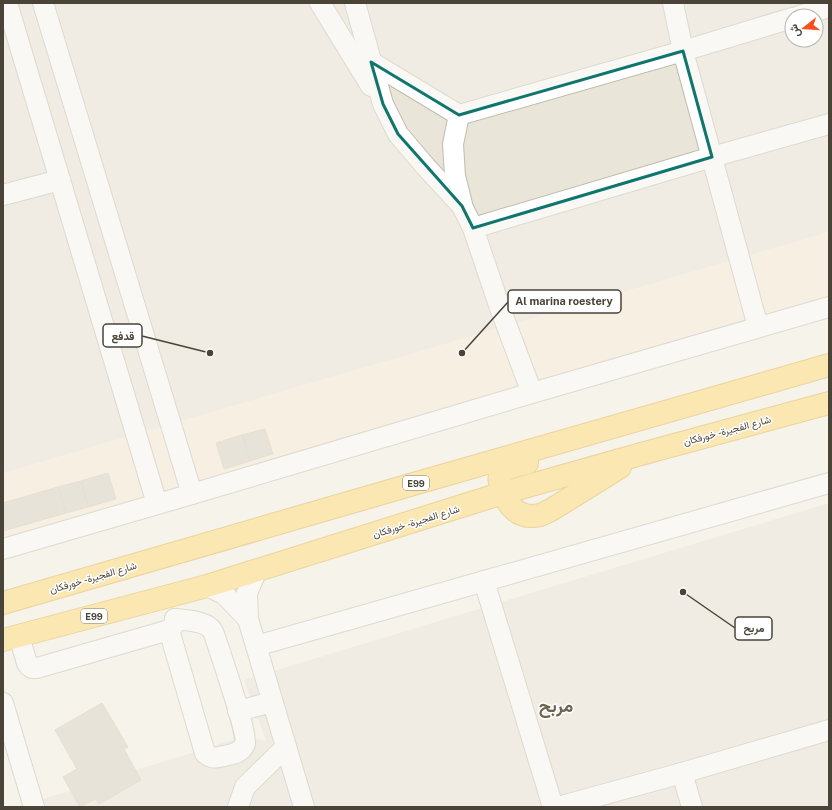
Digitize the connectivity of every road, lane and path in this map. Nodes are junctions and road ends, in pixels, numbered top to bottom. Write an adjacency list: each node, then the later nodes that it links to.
1 (7, 3): 7 (street)
2 (43, 3): 27 (street)
3 (320, 3): 10 (street)
4 (355, 3): 9 (street)
5 (673, 3): 8 (street)
6 (784, 20): 8 (street)
7 (11, 43): 14 (street)
8 (684, 51): 11 (street); 13 (street)
9 (371, 62): 10 (street); 11 (street)
10 (383, 104): 16 (street)
11 (458, 115): 16 (street)
12 (829, 124): 13 (street)
13 (712, 157): 17 (street); 19 (street)
14 (60, 180): 15 (street); 28 (street)
15 (3, 195)
16 (462, 206): 17 (street)
17 (473, 228): 21 (street)
18 (829, 307): 19 (street)
19 (758, 328): 21 (street)
20 (829, 365): 23 (highway, شارع الفجيرة - خورفكان / E99)
21 (532, 393): 27 (street)
22 (829, 403): 24 (highway, شارع الفجيرة - خورفكان / E99)
23 (583, 435): 26 (highway); 34 (highway, شارع الفجيرة - خورفكان / E99)
24 (641, 454): 26 (highway, شارع الفجيرة - خورفكان / E99); 26 (highway)
25 (829, 483): 31 (street)
26 (503, 493): 30 (highway, شارع الفجيرة - خورفكان / E99)
27 (192, 494): 28 (street)
28 (157, 504): 29 (street)
29 (3, 548)
30 (257, 570): 32 (highway, شارع الفجيرة - خورفكان / E99); 35 (street)
31 (484, 581): 38 (street); 48 (street)
32 (207, 586): 33 (highway, شارع الفجيرة - خورفكان / E99); 35 (street)
33 (169, 596): 36 (street); 37 (highway, شارع الفجيرة - خورفكان / E99)
34 (3, 603)
35 (248, 619): 38 (street)
36 (172, 624): 37 (street); 41 (street); 41 (street)
37 (11, 638)
38 (256, 646): 39 (street)
39 (272, 702): 41 (street); 43 (street)
40 (3, 703): 45 (street)
41 (238, 711)
42 (829, 730): 44 (street)
43 (286, 747): 46 (street); 47 (street)
44 (682, 773): 49 (street); 50 (street)
45 (34, 807)
46 (238, 807)
47 (304, 807)
48 (553, 807)
49 (558, 807)
50 (692, 807)

